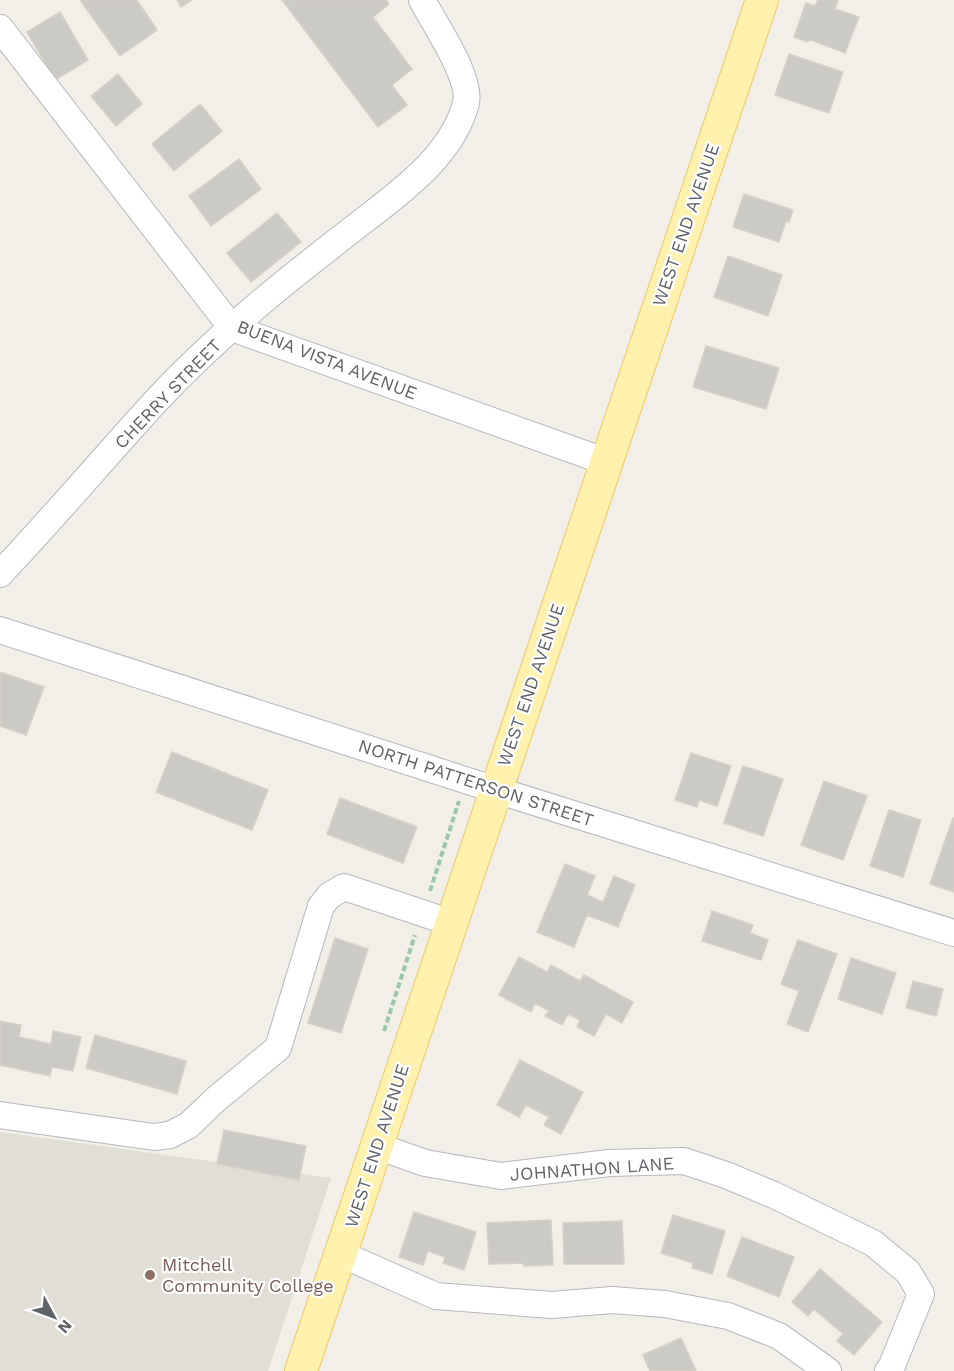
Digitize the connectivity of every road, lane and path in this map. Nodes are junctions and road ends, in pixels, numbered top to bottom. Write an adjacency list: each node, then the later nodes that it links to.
1 (422, 0): 4 (street, CHERRY STREET)
2 (762, 0): 5 (main road, WEST END AVENUE)
3 (0, 28): 4 (street, BUENA VISTA AVENUE)
4 (232, 328): 5 (street, BUENA VISTA AVENUE); 6 (street, CHERRY STREET)
5 (607, 462): 8 (main road, WEST END AVENUE)
6 (0, 574)
7 (0, 630): 8 (street, NORTH PATTERSON STREET)
8 (496, 790): 9 (main road, WEST END AVENUE); 10 (street, NORTH PATTERSON STREET)
9 (452, 923): 11 (street); 12 (main road, WEST END AVENUE)
10 (954, 933)
11 (0, 1115)
12 (377, 1146): 13 (main road, WEST END AVENUE); 16 (street, JOHNATHON LANE)
13 (341, 1254): 14 (main road, WEST END AVENUE); 15 (street)
14 (302, 1371)
15 (828, 1371)
16 (888, 1371)

